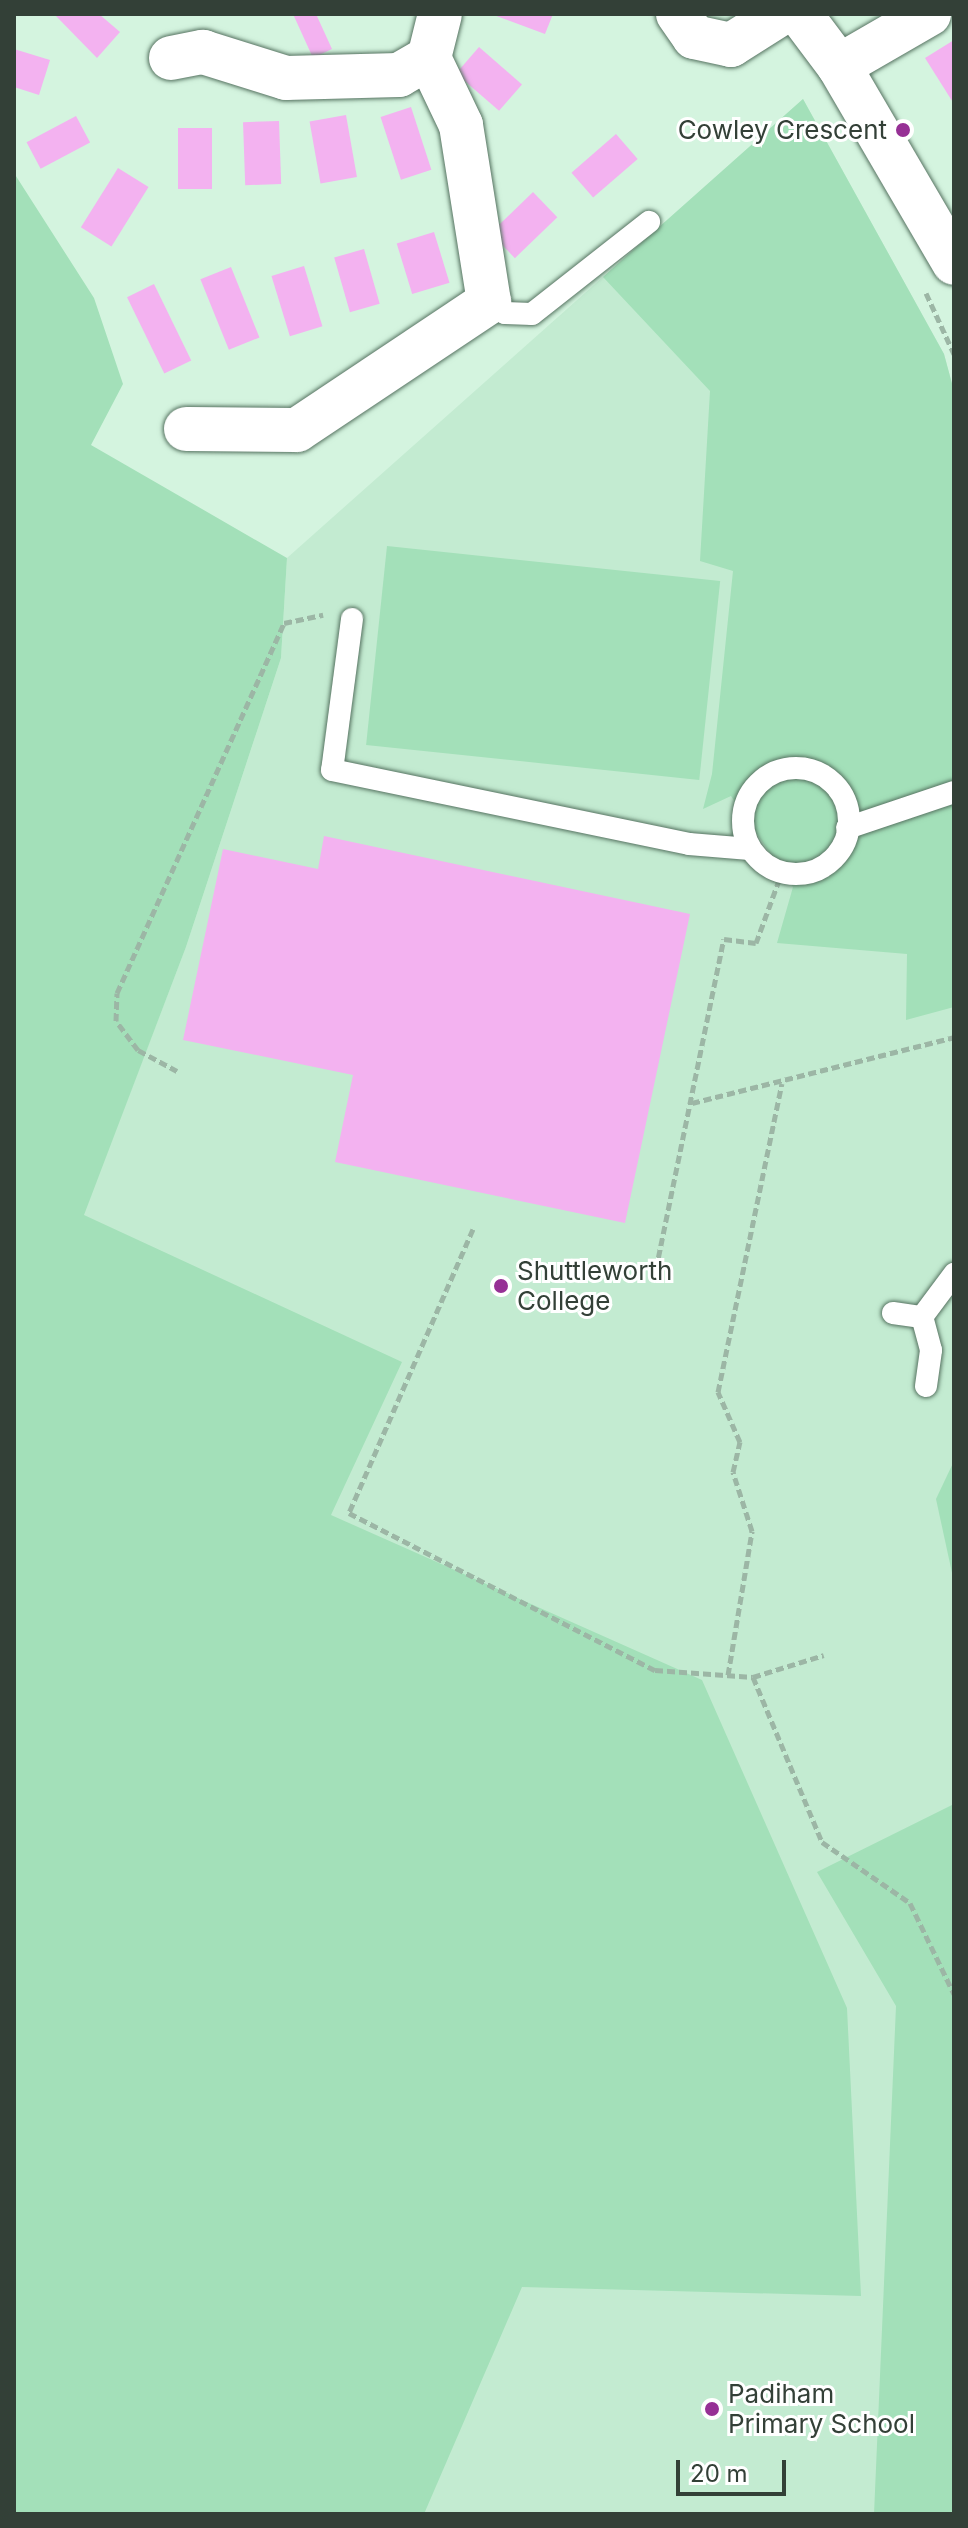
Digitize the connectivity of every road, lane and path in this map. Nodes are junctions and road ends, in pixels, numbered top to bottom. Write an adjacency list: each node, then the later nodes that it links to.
1 (440, 14): 7 (street)
2 (678, 14): 3 (street)
3 (780, 14)
4 (800, 14): 8 (street)
5 (929, 14): 8 (street)
6 (171, 58): 7 (street)
7 (429, 58): 11 (street)
8 (839, 66): 10 (street)
9 (649, 222): 11 (lane)
10 (937, 273): 12 (path)
11 (489, 302): 13 (street)
12 (954, 354)
13 (186, 429)
14 (352, 619): 17 (lane); 20 (path)
15 (954, 792): 16 (lane)
16 (847, 828): 17 (lane); 18 (lane)
17 (750, 849): 18 (lane)
18 (782, 872): 22 (path)
19 (954, 1037): 21 (path)
20 (177, 1071)
21 (782, 1084): 22 (path); 30 (path)
22 (692, 1103): 24 (path)
23 (473, 1229): 30 (path)
24 (656, 1269)
25 (954, 1274): 27 (lane)
26 (893, 1313): 27 (lane)
27 (922, 1317): 28 (lane)
28 (926, 1386)
29 (824, 1655): 31 (path)
30 (728, 1675): 31 (path)
31 (753, 1677): 32 (path)
32 (954, 1994)

